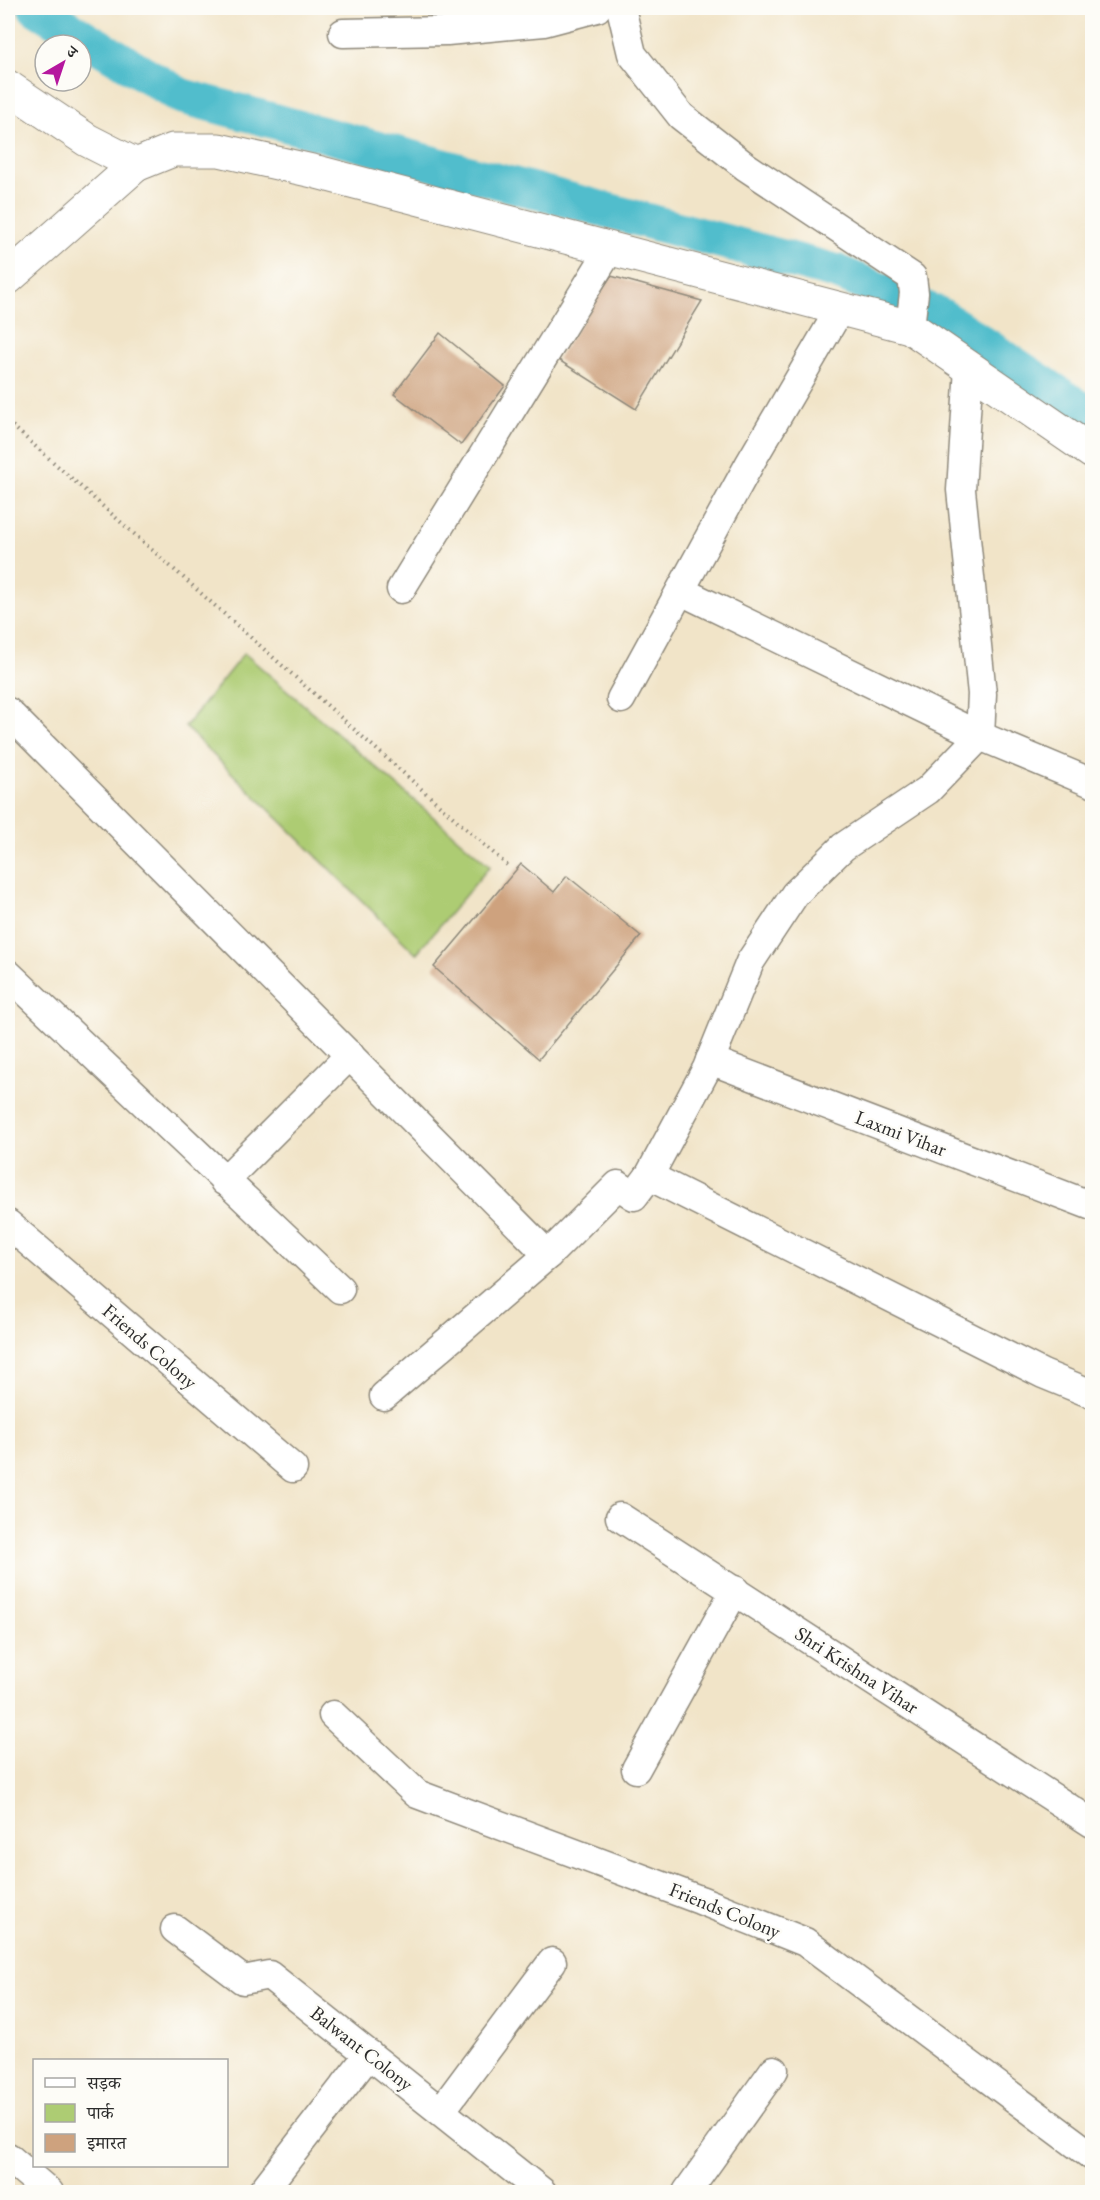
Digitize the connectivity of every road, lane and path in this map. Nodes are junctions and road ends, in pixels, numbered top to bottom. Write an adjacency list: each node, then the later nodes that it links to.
1 (597, 8): 3 (street)
2 (621, 8): 9 (street)
3 (343, 33)
4 (8, 87): 5 (main road)
5 (136, 165): 6 (main road); 7 (main road)
6 (610, 249): 8 (main road); 13 (street)
7 (8, 278)
8 (840, 309): 9 (main road); 14 (street)
9 (912, 309): 10 (main road)
10 (969, 368): 12 (main road); 17 (street)
11 (8, 422): 19 (path)
12 (1092, 452)
13 (401, 588)
14 (681, 591): 15 (street); 17 (street)
15 (621, 699)
16 (8, 712): 21 (street)
17 (980, 735): 18 (street); 22 (street)
18 (1092, 783)
19 (507, 865)
20 (8, 974): 24 (street)
21 (350, 1055): 24 (street); 27 (street)
22 (710, 1060): 23 (street); 25 (street, Laxmi Vihar)
23 (649, 1176): 27 (street); 29 (street)
24 (224, 1181): 28 (street)
25 (1092, 1206)
26 (8, 1224): 31 (street, Friends Colony)
27 (548, 1255): 30 (street)
28 (340, 1289)
29 (1092, 1394)
30 (384, 1396)
31 (293, 1468)
32 (620, 1517): 33 (street, Shri Krishna Vihar)
33 (735, 1590): 35 (street); 36 (street, Shri Krishna Vihar)
34 (333, 1715): 42 (street, Friends Colony)
35 (636, 1769)
36 (1092, 1823)
37 (175, 1929): 39 (street, Balwant Colony)
38 (552, 1962): 41 (street)
39 (369, 2054): 41 (street, Balwant Colony); 46 (street)
40 (774, 2070): 47 (street)
41 (441, 2111): 44 (street, Balwant Colony)
42 (1092, 2156)
43 (8, 2157): 45 (street)
44 (528, 2188)
45 (49, 2193)
46 (262, 2193)
47 (687, 2193)

